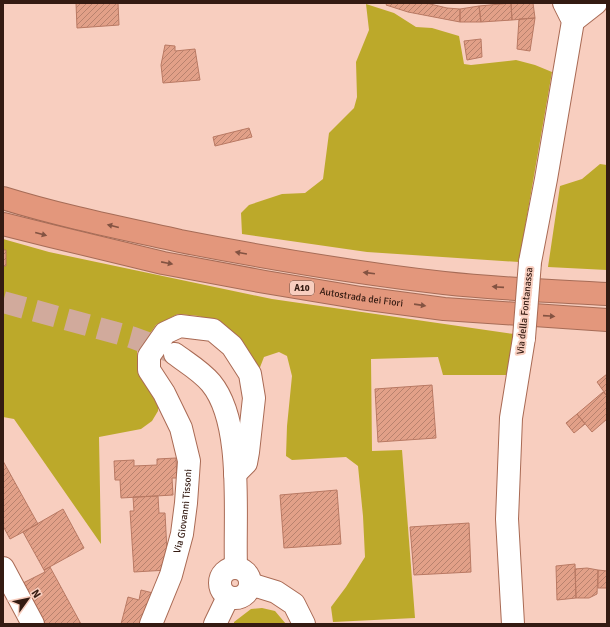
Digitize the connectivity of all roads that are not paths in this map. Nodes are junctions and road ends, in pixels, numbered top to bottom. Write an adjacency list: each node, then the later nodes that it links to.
1 (596, 3): 2 (street)
2 (569, 12): 17 (street, Via della Fontanassa, bridge)
3 (3, 198): 5 (highway, one-way to 3)
4 (3, 224): 6 (highway, Autostrada dei Fiori / A10, one-way to 6)
5 (607, 294)
6 (607, 320)
7 (175, 354): 8 (street)
8 (235, 474): 9 (street); 14 (street, Via Giovanni Tissoni)
9 (236, 567): 11 (street); 12 (street)
10 (3, 568): 13 (street)
11 (250, 584): 12 (street); 16 (street)
12 (228, 597): 15 (street)
13 (33, 624)
14 (151, 624)
15 (215, 624)
16 (304, 624)
17 (513, 624)

